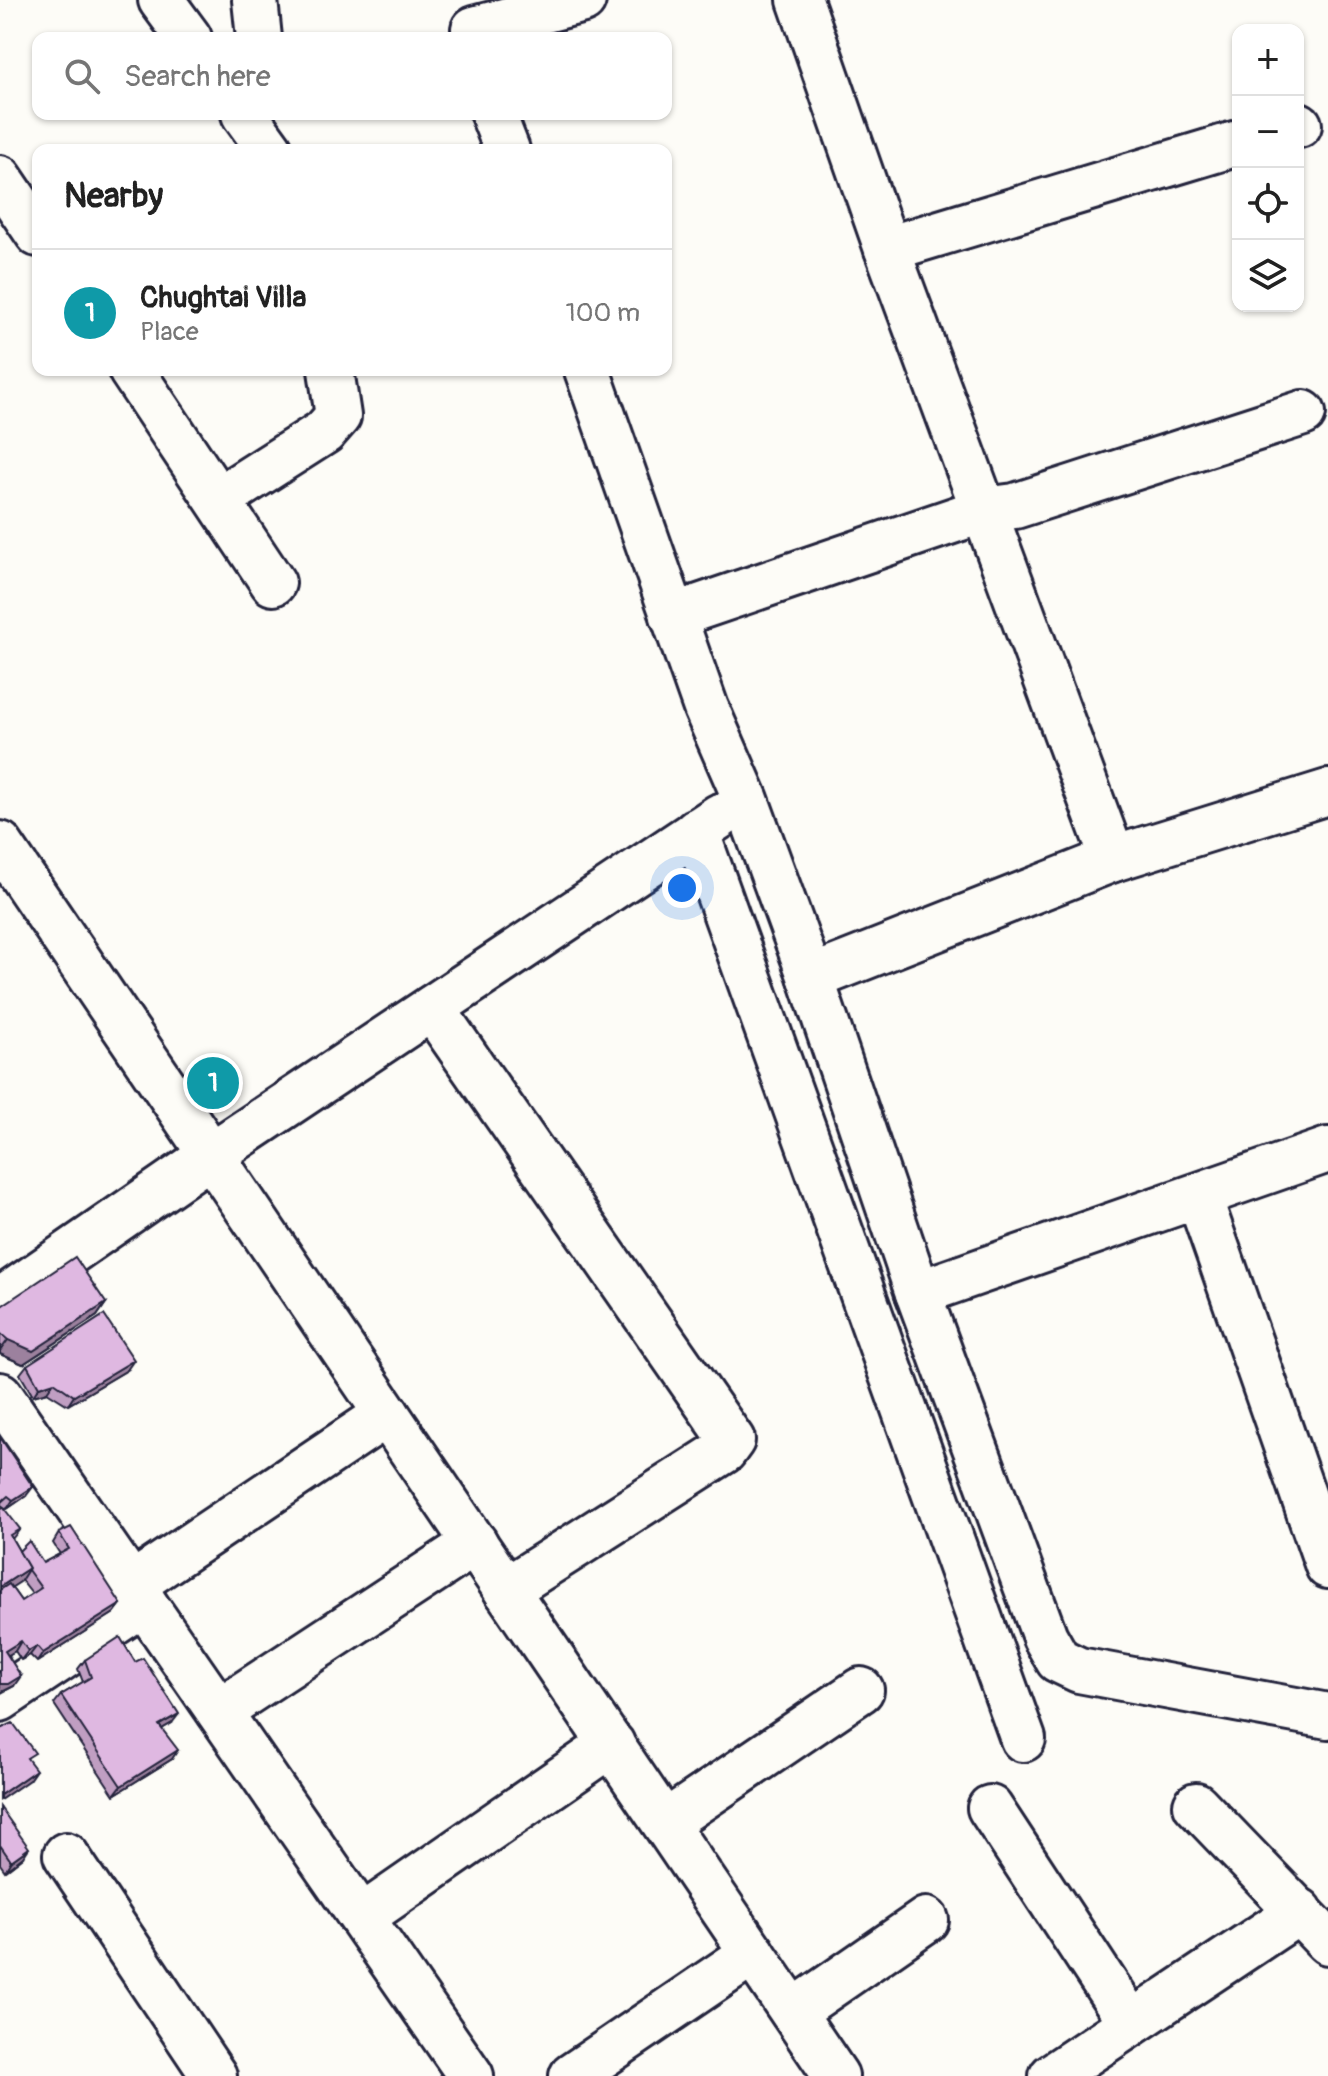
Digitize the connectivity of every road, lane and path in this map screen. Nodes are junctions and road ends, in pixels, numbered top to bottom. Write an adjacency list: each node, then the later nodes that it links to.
1 (161, 0): 6 (street)
2 (255, 0): 7 (street)
3 (583, 0): 5 (street)
4 (800, 0): 17 (street)
5 (477, 22)
6 (185, 32)
7 (258, 32)
8 (248, 120): 11 (street)
9 (268, 120): 12 (street)
10 (495, 120): 13 (street)
11 (266, 144)
12 (270, 144)
13 (505, 144)
14 (1232, 145): 17 (street)
15 (0, 178): 16 (street)
16 (32, 225)
17 (887, 249): 23 (street)
18 (135, 376): 22 (street)
19 (332, 376): 22 (street)
20 (589, 376): 25 (street)
21 (1303, 413): 23 (street)
22 (219, 499): 24 (street)
23 (984, 510): 25 (street); 30 (street)
24 (273, 583)
25 (673, 616): 27 (street)
26 (1328, 792): 30 (street)
27 (746, 800): 28 (street); 31 (street)
28 (696, 831): 32 (street); 48 (street)
29 (0, 844): 34 (street)
30 (1113, 859): 31 (street)
31 (811, 978): 36 (street)
32 (432, 1008): 34 (street); 42 (street)
33 (1328, 1150): 35 (street)
34 (211, 1155): 37 (street); 39 (street)
35 (1199, 1197): 36 (street); 41 (street)
36 (918, 1293): 47 (street)
37 (0, 1301)
38 (0, 1395): 43 (street)
39 (387, 1414): 40 (street); 43 (street)
40 (475, 1543): 42 (street); 46 (street)
41 (1328, 1566)
42 (506, 1590): 49 (street)
43 (138, 1594): 45 (street); 46 (street)
44 (861, 1690): 52 (street)
45 (0, 1699)
46 (219, 1711): 54 (street)
47 (1328, 1716)
48 (1023, 1739)
49 (612, 1744): 52 (street); 54 (street)
50 (1196, 1805): 56 (street)
51 (990, 1808): 59 (street)
52 (665, 1823): 57 (street)
53 (66, 1855): 60 (street)
54 (362, 1917): 61 (street)
55 (926, 1920): 58 (street)
56 (1314, 1927): 59 (street)
57 (753, 1953): 58 (street); 62 (street)
58 (793, 2012): 63 (street)
59 (1131, 2023): 64 (street)
60 (214, 2076)
61 (471, 2076)
62 (572, 2076)
63 (836, 2076)
64 (1052, 2076)

